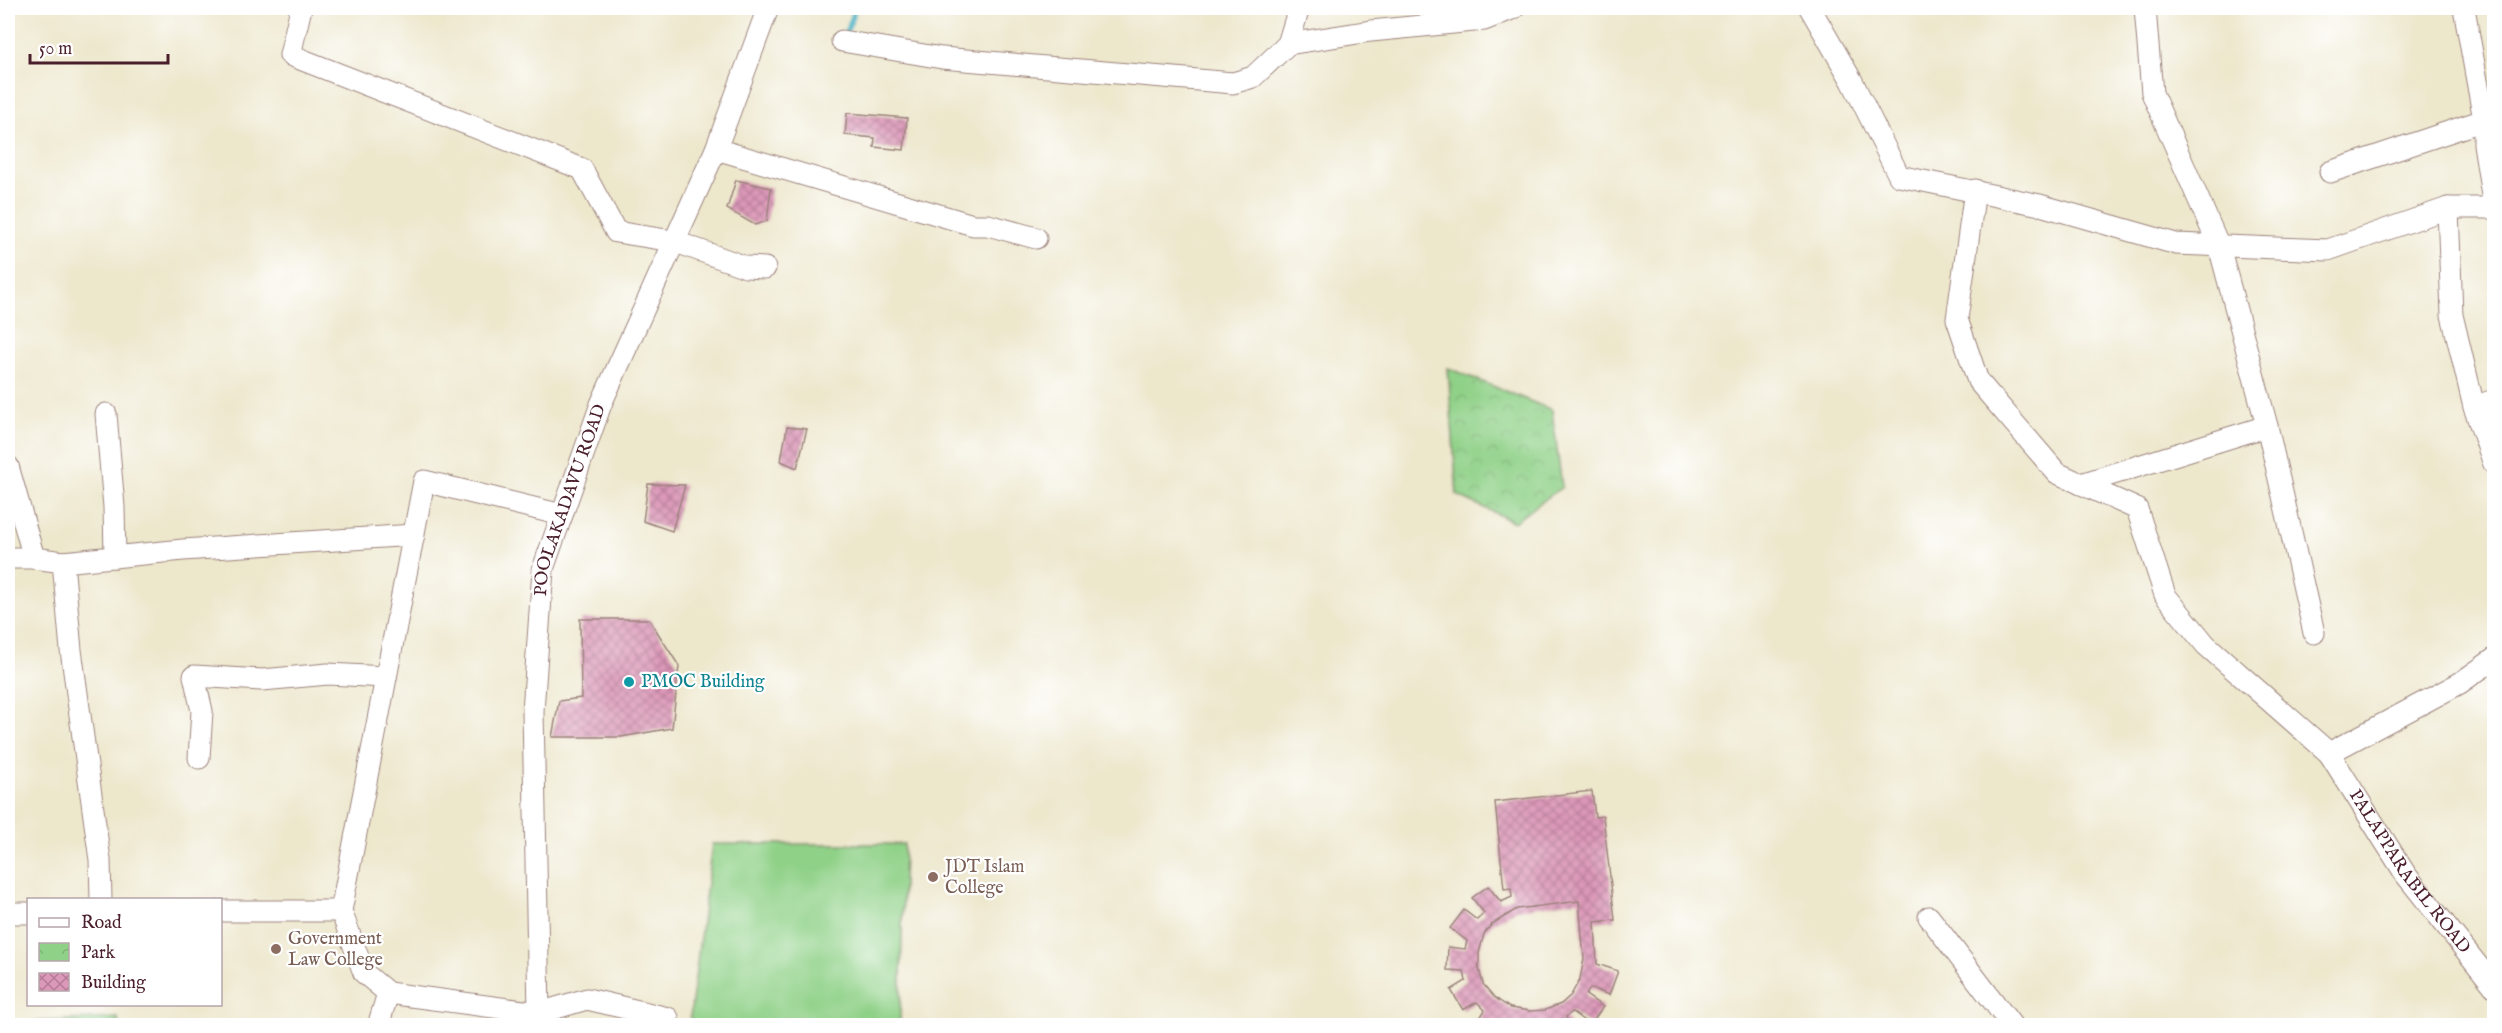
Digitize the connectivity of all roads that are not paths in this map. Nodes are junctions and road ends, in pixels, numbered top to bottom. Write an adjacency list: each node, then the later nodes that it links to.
1 (301, 8): 17 (street)
2 (768, 8): 11 (street, POOLAKADAVU ROAD)
3 (1299, 8): 9 (street)
4 (1514, 8): 9 (street)
5 (1810, 8): 13 (street)
6 (2145, 8): 18 (street)
7 (2464, 8): 10 (street)
8 (842, 41): 9 (street)
9 (1288, 44)
10 (2489, 117): 12 (street); 15 (street)
11 (716, 149): 16 (street); 17 (street, POOLAKADAVU ROAD)
12 (2330, 172)
13 (1975, 190): 18 (street); 25 (street, PALAPPARABIL ROAD)
14 (2448, 208): 15 (street); 18 (street); 20 (street)
15 (2494, 208)
16 (1036, 238)
17 (673, 241): 19 (street); 26 (street, POOLAKADAVU ROAD)
18 (2219, 246): 22 (street)
19 (765, 268)
20 (2484, 403): 23 (street)
21 (106, 414): 28 (street)
22 (2267, 426): 25 (street); 32 (street)
23 (2494, 464)
24 (8, 466): 30 (street)
25 (2081, 484): 35 (street, PALAPPARABIL ROAD)
26 (562, 515): 27 (street); 45 (street, POOLAKADAVU ROAD)
27 (414, 535): 28 (street); 34 (street)
28 (115, 556): 31 (street)
29 (8, 558): 30 (street)
30 (34, 558): 31 (street)
31 (63, 562): 37 (street)
32 (2314, 633)
33 (2494, 659): 35 (street)
34 (386, 677): 36 (street); 39 (street)
35 (2329, 753): 43 (street, PALAPPARABIL ROAD)
36 (199, 759)
37 (101, 898)
38 (222, 911): 39 (street)
39 (341, 911): 44 (street)
40 (27, 912): 41 (street)
41 (8, 913)
42 (1929, 917): 48 (street)
43 (2494, 986)
44 (388, 993): 45 (street); 46 (street)
45 (540, 1019): 47 (street)
46 (378, 1026)
47 (667, 1026)
48 (2012, 1026)

